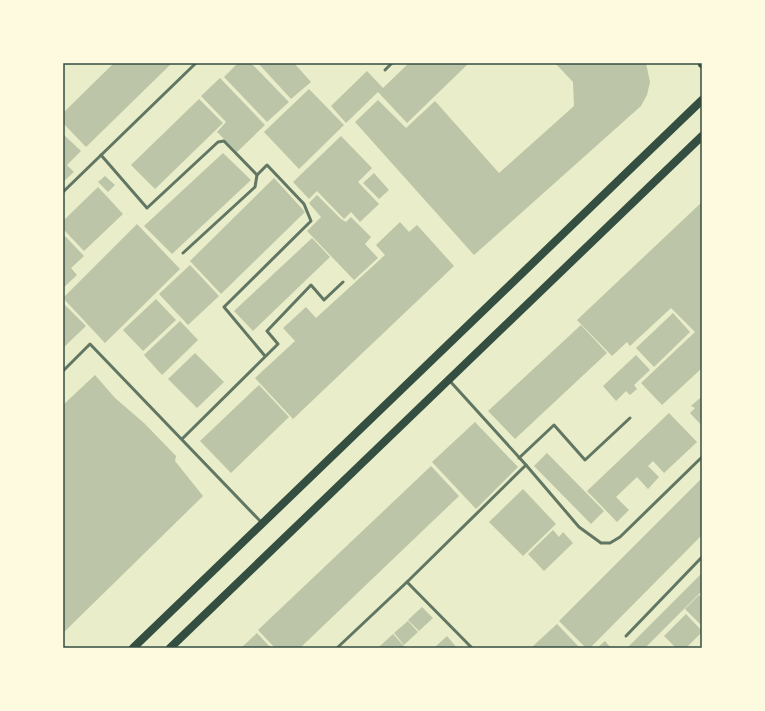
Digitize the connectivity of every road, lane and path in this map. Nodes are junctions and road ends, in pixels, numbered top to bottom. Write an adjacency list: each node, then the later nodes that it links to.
1 (196, 63): 6 (lane)
2 (392, 63): 3 (lane)
3 (384, 70)
4 (702, 100): 19 (main road)
5 (702, 136): 13 (main road)
6 (101, 155): 7 (lane); 8 (lane)
7 (257, 175): 9 (lane); 11 (lane)
8 (63, 192)
9 (183, 253)
10 (343, 282): 11 (lane)
11 (265, 356): 15 (lane)
12 (63, 371): 15 (lane)
13 (449, 379): 17 (lane); 24 (main road)
14 (630, 418): 17 (lane)
15 (182, 440): 19 (lane)
16 (702, 457): 18 (lane)
17 (519, 458): 18 (lane)
18 (526, 465): 21 (lane)
19 (262, 523): 23 (main road)
20 (702, 557): 22 (lane)
21 (407, 582): 25 (lane); 26 (lane)
22 (626, 636)
23 (133, 648)
24 (170, 648)
25 (337, 648)
26 (472, 648)

